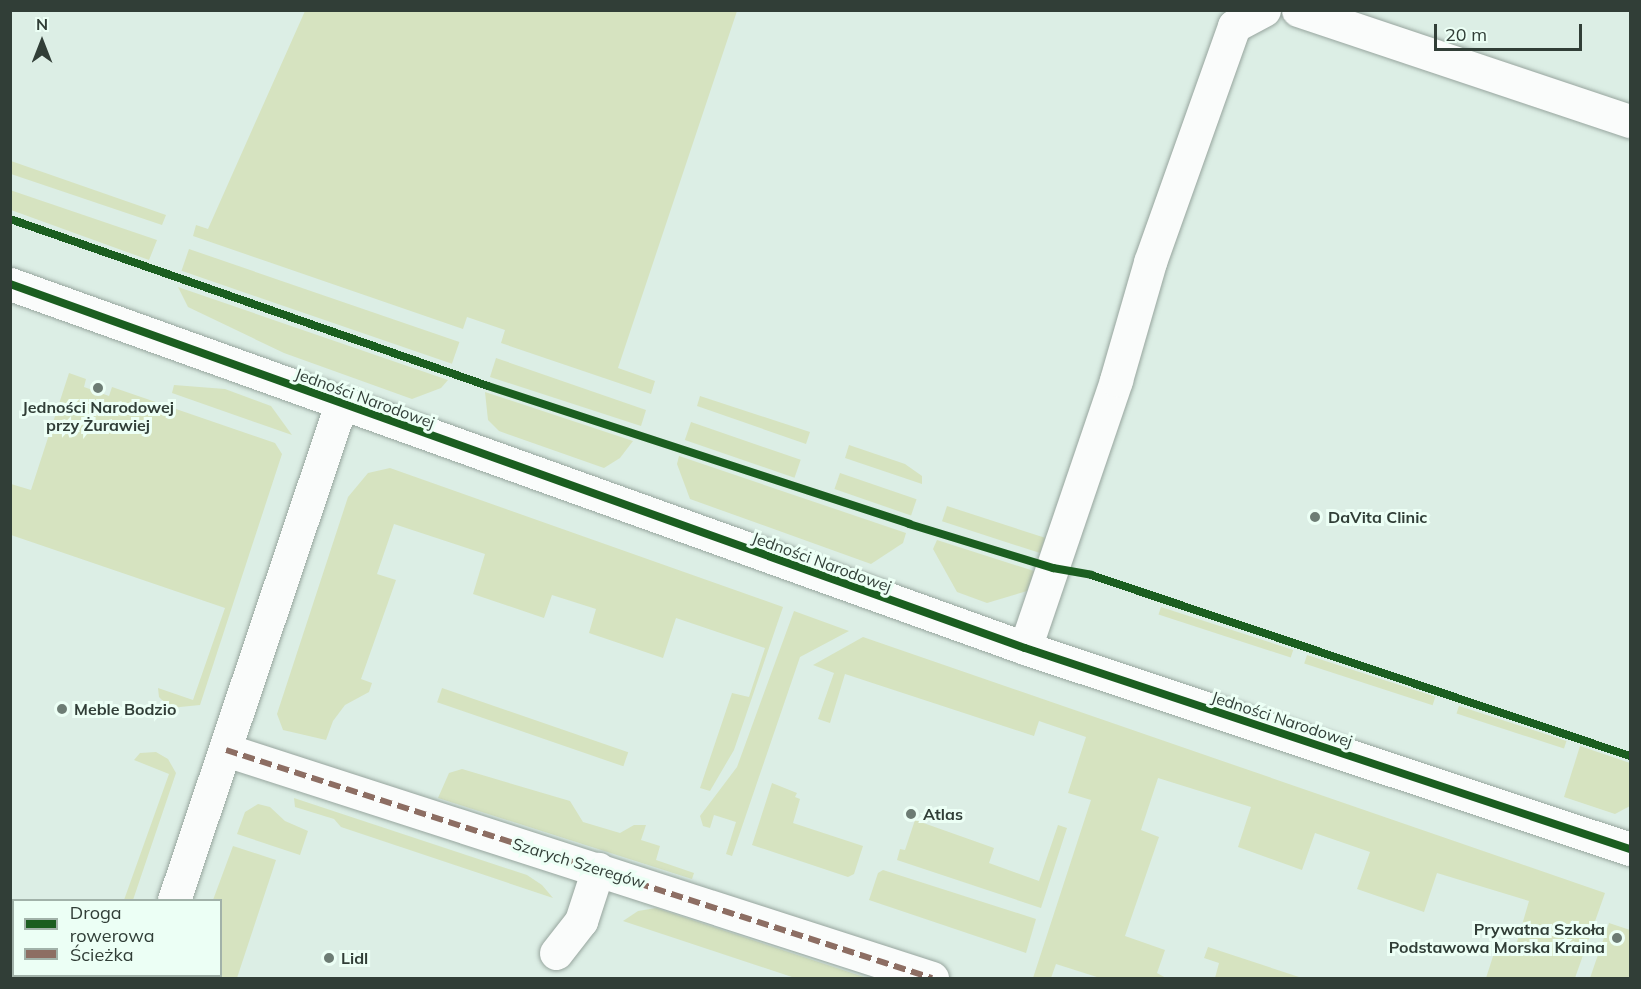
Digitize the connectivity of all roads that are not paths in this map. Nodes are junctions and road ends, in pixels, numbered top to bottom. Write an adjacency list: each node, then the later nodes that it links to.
1 (1264, 10): 6 (street)
2 (1298, 10): 3 (street)
3 (1630, 121)
4 (10, 284): 5 (street, Jedności Narodowej)
5 (341, 404): 6 (street, Jedności Narodowej); 7 (street)
6 (1025, 648): 8 (street, Jedności Narodowej)
7 (226, 750): 9 (street, Szarych Szeregów); 10 (street)
8 (1630, 849)
9 (598, 869): 11 (street); 12 (street, Szarych Szeregów)
10 (174, 899)
11 (556, 953)
12 (932, 978)

